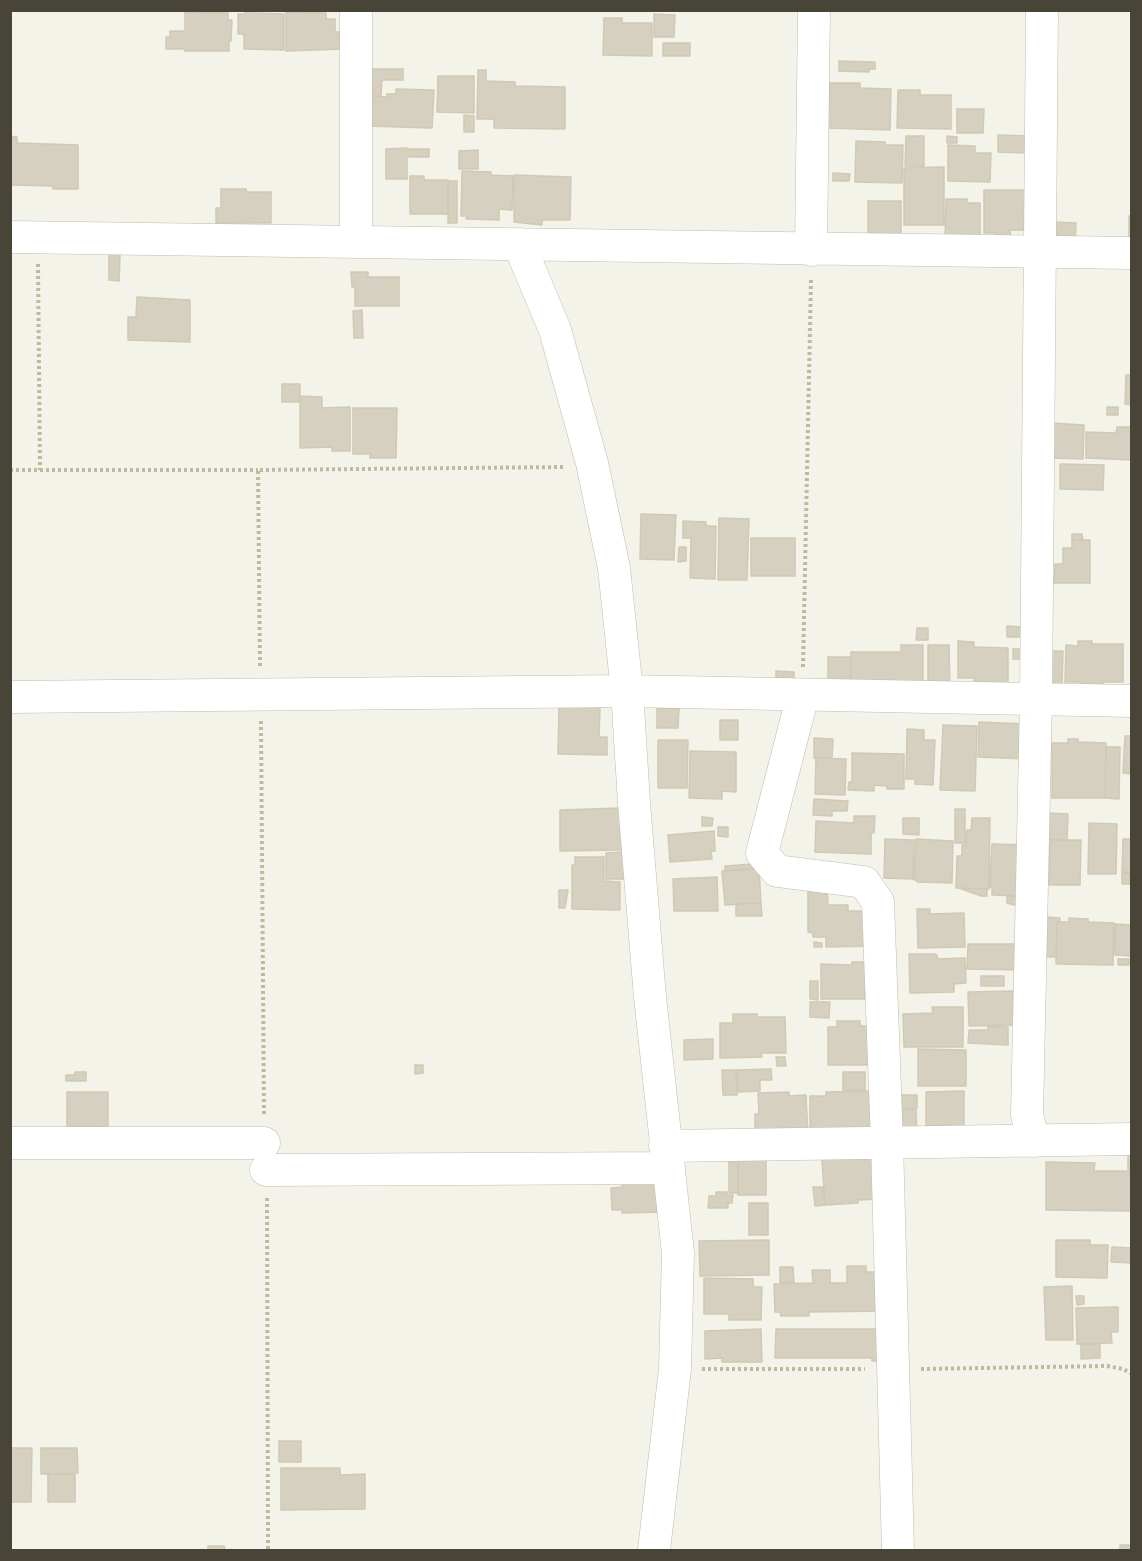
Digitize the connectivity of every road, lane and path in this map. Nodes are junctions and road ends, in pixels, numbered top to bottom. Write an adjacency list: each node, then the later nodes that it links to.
1 (356, 10): 5 (street)
2 (814, 10): 7 (street)
3 (1042, 10): 8 (street)
4 (24, 238): 5 (street); 12 (path)
5 (356, 241): 6 (street)
6 (519, 244): 7 (street); 10 (street)
7 (811, 250): 8 (street); 16 (path)
8 (1040, 252): 9 (street); 18 (street)
9 (1131, 254)
10 (592, 463): 13 (path); 14 (street)
11 (10, 470): 12 (path)
12 (40, 470): 13 (path)
13 (258, 470): 15 (path)
14 (627, 691): 15 (street); 16 (street); 25 (street)
15 (261, 694): 17 (street); 24 (path)
16 (803, 695): 18 (street); 22 (street)
17 (10, 697)
18 (1036, 700): 19 (street); 21 (street)
19 (1131, 701)
20 (1131, 1139): 21 (street)
21 (1034, 1141): 22 (street)
22 (887, 1142): 25 (street); 28 (street)
23 (10, 1143): 24 (street)
24 (265, 1156): 25 (street); 26 (path)
25 (667, 1157): 27 (street)
26 (268, 1551)
27 (654, 1551)
28 (898, 1551)

